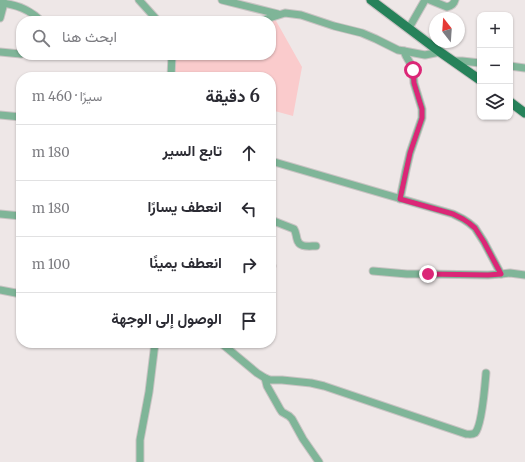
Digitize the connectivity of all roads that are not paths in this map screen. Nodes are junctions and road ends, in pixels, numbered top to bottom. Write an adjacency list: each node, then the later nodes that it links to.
1 (139, 0): 10 (street)
2 (222, 0): 8 (street)
3 (371, 0): 13 (main road)
4 (425, 0): 13 (street)
5 (430, 0): 6 (street)
6 (455, 0)
7 (1, 2): 9 (street); 12 (street)
8 (279, 14): 11 (street); 14 (street)
9 (34, 16)
10 (153, 16)
11 (274, 16)
12 (0, 18)
13 (409, 28): 16 (main road)
14 (404, 51): 16 (street); 30 (street)
15 (0, 52): 17 (street)
16 (440, 52): 19 (main road)
17 (16, 54)
18 (172, 60): 23 (street)
19 (454, 61): 20 (street); 24 (main road)
20 (477, 63)
21 (513, 66): 22 (street)
22 (525, 68)
23 (171, 72)
24 (477, 78)
25 (513, 104): 26 (main road)
26 (525, 114)
27 (0, 115): 28 (street)
28 (16, 117)
29 (276, 162): 30 (street)
30 (400, 199): 36 (street)
31 (0, 214): 32 (street)
32 (16, 216)
33 (276, 222): 34 (street)
34 (316, 246)
35 (373, 271): 36 (street)
36 (501, 274): 37 (street)
37 (525, 275)
38 (0, 290): 39 (street)
39 (16, 293)
40 (154, 348): 44 (street)
41 (227, 348): 43 (street)
42 (486, 373): 43 (street)
43 (265, 378): 45 (street)
44 (140, 462)
45 (319, 462)

